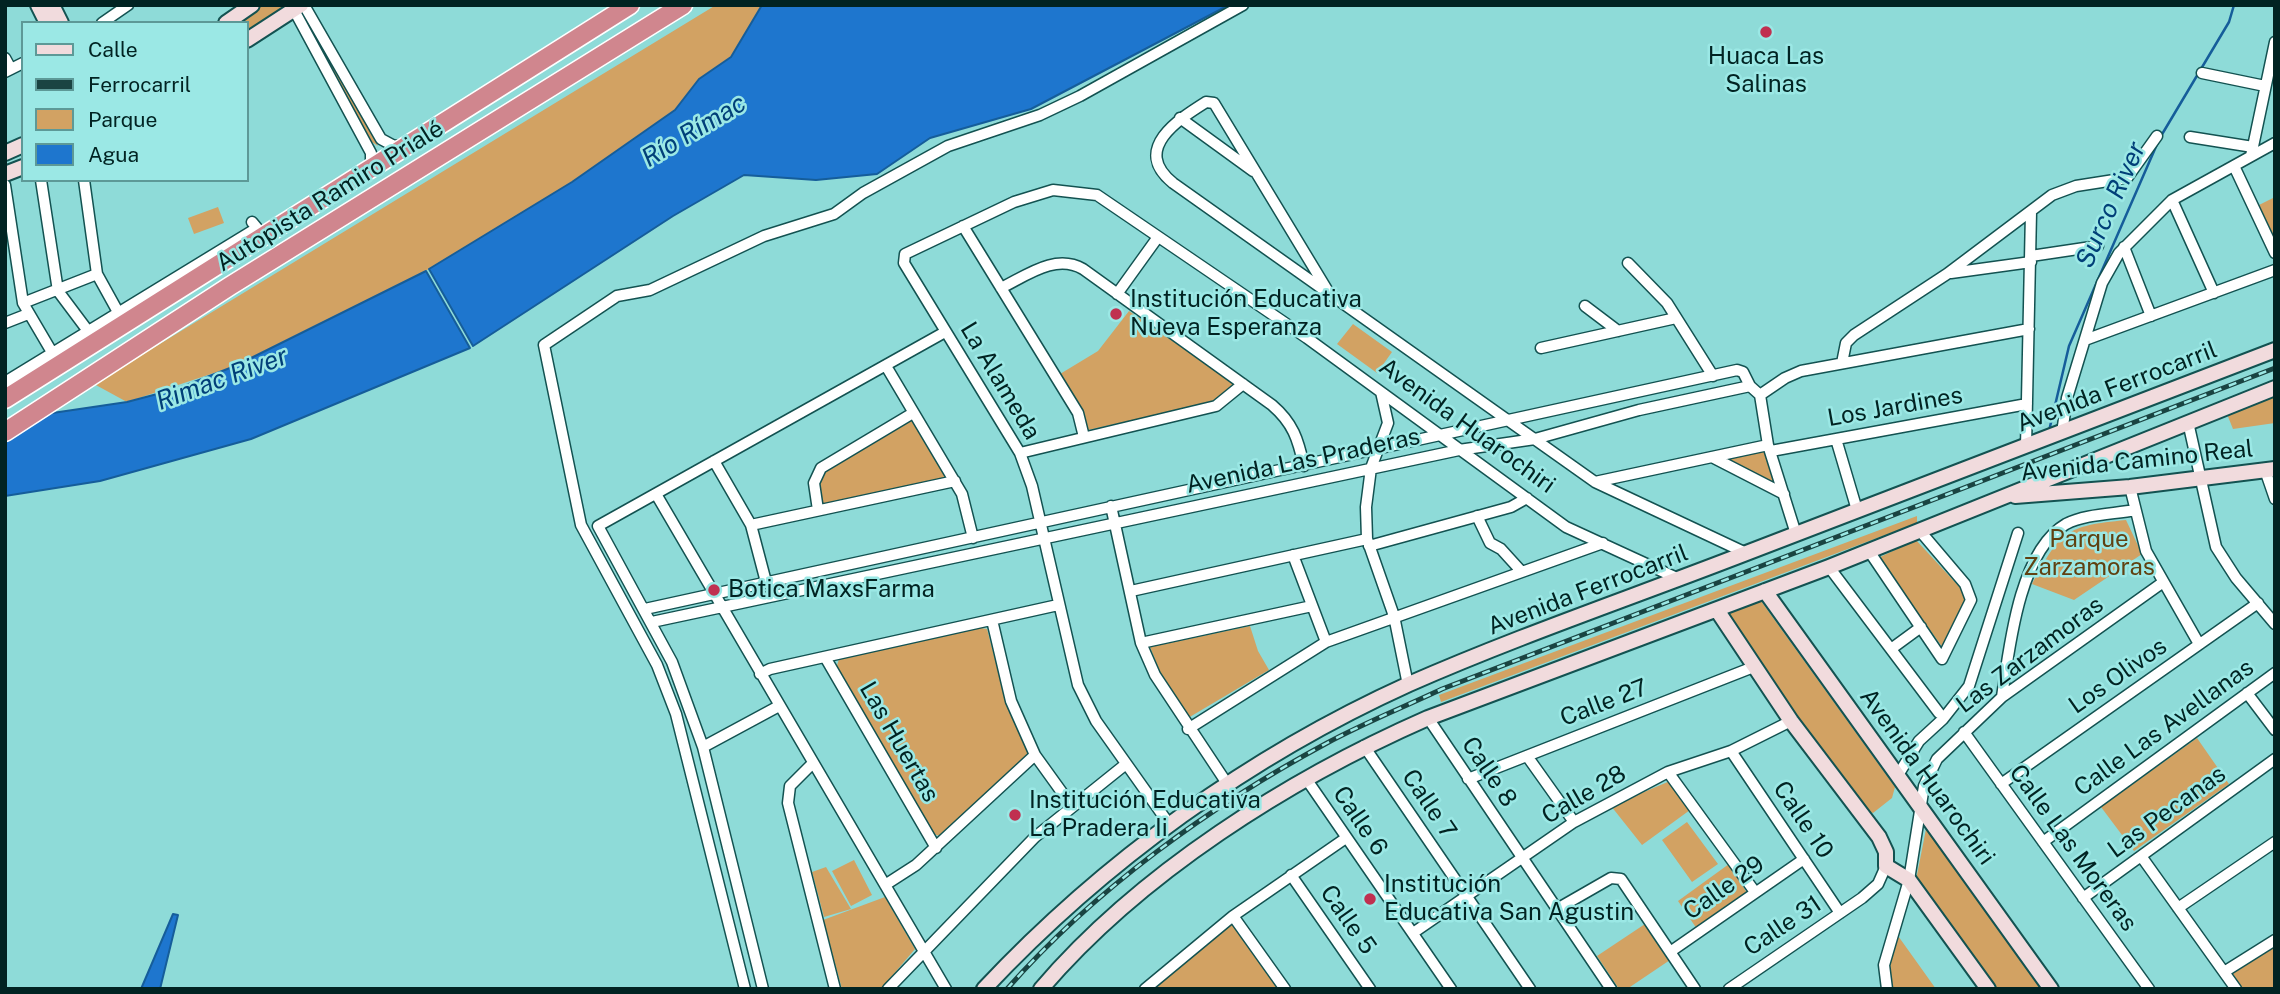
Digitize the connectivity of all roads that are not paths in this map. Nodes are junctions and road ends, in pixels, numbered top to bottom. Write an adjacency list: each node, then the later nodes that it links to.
1 (38, 5): 9 (street)
2 (52, 5): 10 (street)
3 (128, 5): 11 (street)
4 (252, 5): 12 (street)
5 (630, 5): 23 (highway, Autopista Ramiro Prialé)
6 (683, 5): 82 (highway, Autopista Ramiro Prialé)
7 (1243, 5): 203 (street)
8 (300, 7): 13 (street); 23 (street); 29 (street)
9 (46, 21)
10 (60, 21)
11 (105, 21)
12 (229, 21)
13 (248, 39)
14 (2275, 42): 15 (street)
15 (2273, 55): 19 (street)
16 (5, 58): 17 (street)
17 (8, 70)
18 (2202, 74): 19 (street)
19 (2265, 86): 26 (street)
20 (1180, 118): 30 (street); 30 (street, Avenida Huarochiri); 50 (street, Avenida Huarochiri)
21 (2157, 136): 35 (street)
22 (2190, 137): 26 (street)
23 (414, 142): 29 (highway, Autopista Ramiro Prialé)
24 (2275, 143): 26 (street)
25 (21, 146): 27 (street)
26 (2252, 152): 28 (street)
27 (5, 153)
28 (2234, 166): 34 (street); 41 (street)
29 (370, 172): 67 (highway, Autopista Ramiro Prialé)
30 (1256, 174): 50 (street)
31 (41, 182): 49 (street)
32 (84, 182): 46 (street)
33 (5, 184): 53 (street)
34 (2172, 200): 40 (street); 51 (street)
35 (2031, 212): 43 (street); 47 (street)
36 (253, 222): 55 (street)
37 (963, 226): 38 (street, Avenida Huarochiri); 42 (street, Avenida Huarochiri); 48 (street)
38 (1158, 237): 52 (street); 75 (street, Avenida Huarochiri)
39 (2098, 246): 43 (street)
40 (2124, 247): 57 (street); 64 (street)
41 (2275, 253)
42 (905, 254): 63 (street, La Alameda)
43 (2031, 259): 47 (street); 60 (street)
44 (1629, 263): 58 (street)
45 (2275, 270): 51 (street)
46 (97, 274): 49 (street); 55 (street)
47 (1947, 274): 68 (street)
48 (1001, 288): 52 (street); 85 (street)
49 (58, 291): 53 (street); 61 (street)
50 (1329, 293): 80 (street, Avenida Huarochiri)
51 (2214, 293): 57 (street)
52 (1117, 294): 72 (street)
53 (23, 303): 56 (street)
54 (1585, 306): 62 (street)
55 (118, 312): 61 (street)
56 (28, 314): 59 (street); 67 (street)
57 (2151, 316): 64 (street)
58 (1676, 318): 62 (street); 70 (street)
59 (5, 323)
60 (2029, 329): 68 (street); 78 (street)
61 (88, 331): 67 (street)
62 (1618, 331): 65 (street)
63 (945, 332): 69 (street); 92 (street, La Alameda)
64 (2085, 340): 83 (street)
65 (1541, 348)
66 (2275, 350): 83 (street, Avenida Ferrocarril)
67 (58, 358): 71 (street); 77 (highway, Autopista Ramiro Prialé)
68 (1842, 363): 76 (street)
69 (886, 366): 79 (street); 94 (street)
70 (1713, 376): 73 (street, Avenida Las Praderas); 80 (street, Avenida Las Praderas)
71 (5, 382)
72 (1243, 384): 85 (street); 95 (street)
73 (1750, 386): 76 (street); 86 (street, Avenida Las Praderas)
74 (2275, 388): 81 (street)
75 (1380, 390): 84 (street, Avenida Huarochiri); 90 (street)
76 (1760, 395): 89 (street)
77 (5, 399)
78 (2027, 404): 87 (street, Los Jardines); 88 (street)
79 (913, 413): 99 (street); 108 (street)
80 (1508, 420): 84 (street, Avenida Las Praderas); 86 (street, Avenida Huarochiri)
81 (2188, 422): 98 (street); 104 (street)
82 (5, 432)
83 (2062, 433): 88 (street, Avenida Ferrocarril)
84 (1439, 435): 90 (street, Avenida Las Praderas); 91 (street, Avenida Huarochiri)
85 (1084, 437): 92 (street)
86 (1535, 439): 91 (street, Avenida Las Praderas); 100 (street, Avenida Huarochiri)
87 (1836, 439): 89 (street, Los Jardines); 109 (street)
88 (2026, 447): 109 (street, Avenida Ferrocarril)
89 (1769, 448): 93 (street, Los Jardines); 103 (street)
90 (1380, 449): 95 (street, Avenida Las Praderas); 96 (street)
91 (1460, 450): 96 (street, Avenida Las Praderas); 105 (street, Avenida Huarochiri)
92 (1020, 453): 112 (street, La Alameda)
93 (1711, 457): 100 (street, Los Jardines); 103 (street)
94 (714, 461): 102 (street); 114 (street)
95 (1304, 466): 107 (street, Avenida Las Praderas)
96 (1371, 468): 113 (street, Avenida Las Praderas); 120 (street)
97 (2270, 470): 98 (street, Avenida Camino Real); 106 (street)
98 (2200, 478): 101 (street, Avenida Camino Real); 133 (street)
99 (955, 481): 108 (street); 118 (street)
100 (1595, 482): 123 (street, Avenida Huarochiri)
101 (2130, 486): 104 (street, Avenida Camino Real); 110 (street)
102 (656, 494): 132 (street); 137 (street)
103 (1784, 494): 117 (street)
104 (2003, 497): 115 (street)
105 (1527, 498): 111 (street); 121 (street, Avenida Huarochiri)
106 (2275, 499)
107 (1111, 506): 112 (street, Avenida Las Praderas); 113 (street)
108 (818, 510): 114 (street)
109 (1857, 510): 117 (street, Avenida Ferrocarril)
110 (2135, 510): 129 (street); 154 (street)
111 (1477, 516): 120 (street); 126 (street)
112 (1040, 522): 118 (street, Avenida Las Praderas); 119 (street, La Alameda)
113 (1115, 523): 119 (street, Avenida Las Praderas); 130 (street)
114 (751, 525): 128 (street)
115 (1920, 531): 122 (street); 143 (street)
116 (2018, 533): 171 (street)
117 (1796, 534): 123 (street, Avenida Ferrocarril)
118 (973, 538): 128 (street, Avenida Las Praderas)
119 (1043, 538): 134 (street, La Alameda); 136 (street, Avenida Las Praderas)
120 (1368, 542): 124 (street); 139 (street)
121 (1602, 542): 126 (street); 127 (street, Avenida Huarochiri)
122 (1869, 551): 125 (street); 143 (street)
123 (1746, 553): 127 (street, Avenida Ferrocarril)
124 (1293, 555): 130 (street); 135 (street)
125 (1829, 567): 131 (street); 147 (street)
126 (1521, 572): 139 (street)
127 (1679, 579): 152 (street, Avenida Ferrocarril)
128 (766, 582): 132 (street, Avenida Las Praderas)
129 (2162, 583): 146 (street); 154 (street, Las Zarzamoras)
130 (1131, 590): 145 (street)
131 (1765, 591): 138 (street); 171 (street, Avenida Huarochiri)
132 (713, 594): 136 (street); 137 (street, Avenida Las Praderas)
133 (2258, 603): 142 (street); 146 (street, Los Olivos)
134 (1058, 605): 140 (street); 169 (street, La Alameda)
135 (1312, 606): 144 (street); 145 (street)
136 (721, 608): 141 (street, Avenida Las Praderas); 151 (street)
137 (645, 609): 141 (street)
138 (1717, 610): 149 (street); 157 (street)
139 (1394, 616): 144 (street); 152 (street)
140 (992, 620): 148 (street); 165 (street)
141 (652, 622): 163 (street)
142 (2275, 624)
143 (1921, 627): 147 (street)
144 (1326, 642): 159 (street)
145 (1141, 643): 159 (street)
146 (2199, 645): 174 (street, Los Olivos)
147 (1891, 649): 156 (street)
148 (825, 657): 151 (street); 183 (street, Las Huertas)
149 (1756, 666): 158 (street); 166 (street, Calle 27)
150 (2275, 673): 153 (street, Calle Las Avellanas)
151 (760, 674): 155 (street)
152 (1408, 685): 175 (street, Avenida Ferrocarril)
153 (2247, 693): 160 (street); 181 (street, Calle Las Avellanas)
154 (2002, 697): 161 (street, Las Zarzamoras)
155 (779, 706): 163 (street); 168 (street)
156 (1939, 713)
157 (1428, 718): 162 (street); 172 (street, Calle 8)
158 (1791, 721): 164 (street, Calle 28); 187 (street)
159 (1188, 729): 175 (street)
160 (2275, 730)
161 (1964, 732): 174 (street, Calle Las Moreras); 177 (street, Las Zarzamoras)
162 (1364, 746): 173 (street); 192 (street, Calle 7)
163 (703, 747): 204 (street)
164 (1731, 751): 170 (street, Calle 28); 186 (street, Calle 10)
165 (1035, 755): 176 (street); 183 (street)
166 (1527, 755): 172 (street, Calle 27); 178 (street)
167 (2275, 760): 184 (street, Las Pecanas)
168 (813, 763): 190 (street); 205 (street)
169 (1126, 764): 176 (street); 179 (street, La Alameda)
170 (1668, 772): 178 (street, Calle 28); 191 (street)
171 (1898, 775): 177 (street, Avenida Huarochiri)
172 (1468, 779): 185 (street, Calle 8)
173 (1307, 780): 180 (street, Calle 6); 209 (street)
174 (2001, 784): 181 (street, Calle Las Moreras)
175 (1228, 785): 179 (street, Avenida Ferrocarril)
176 (1071, 805): 200 (street)
177 (1923, 810): 189 (street, Las Zarzamoras); 220 (street, Avenida Huarochiri)
178 (1574, 822): 185 (street, Calle 28)
179 (1169, 824): 208 (street, Avenida Ferrocarril)
180 (1346, 838): 188 (street); 198 (street, Calle 6)
181 (2043, 842): 193 (street, Calle Las Moreras)
182 (2275, 842): 194 (street)
183 (936, 848): 190 (street)
184 (2141, 856): 193 (street, Las Pecanas); 194 (street)
185 (1522, 858): 192 (street, Calle 28); 195 (street, Calle 8)
186 (1804, 859): 191 (street, Calle 29); 196 (street, Calle 10)
187 (1886, 866): 189 (street); 196 (street, Calle 31)
188 (1291, 875): 197 (street); 212 (street, Calle 5)
189 (1909, 880): 218 (street, Las Zarzamoras); 219 (street)
190 (885, 885): 200 (street)
191 (1755, 892): 201 (street, Calle 29)
192 (1466, 896): 198 (street, Calle 28); 214 (street, Calle 7)
193 (2083, 898): 221 (street, Calle Las Moreras)
194 (2178, 908): 202 (street)
195 (1557, 909): 201 (street); 215 (street, Calle 8)
196 (1840, 913): 217 (street, Calle 31)
197 (1233, 916): 210 (street); 211 (street)
198 (1413, 933): 213 (street, Calle 6)
199 (2275, 940): 202 (street)
200 (922, 951): 206 (street); 207 (street)
201 (1670, 952): 216 (street)
202 (2224, 972): 222 (street)
203 (746, 989)
204 (762, 989)
205 (835, 989)
206 (888, 989)
207 (946, 989)
208 (984, 989)
209 (1041, 989)
210 (1145, 989)
211 (1285, 989)
212 (1370, 989)
213 (1451, 989)
214 (1530, 989)
215 (1611, 989)
216 (1695, 989)
217 (1729, 989)
218 (1886, 989)
219 (1988, 989)
220 (2051, 989)
221 (2149, 989)
222 (2236, 989)

